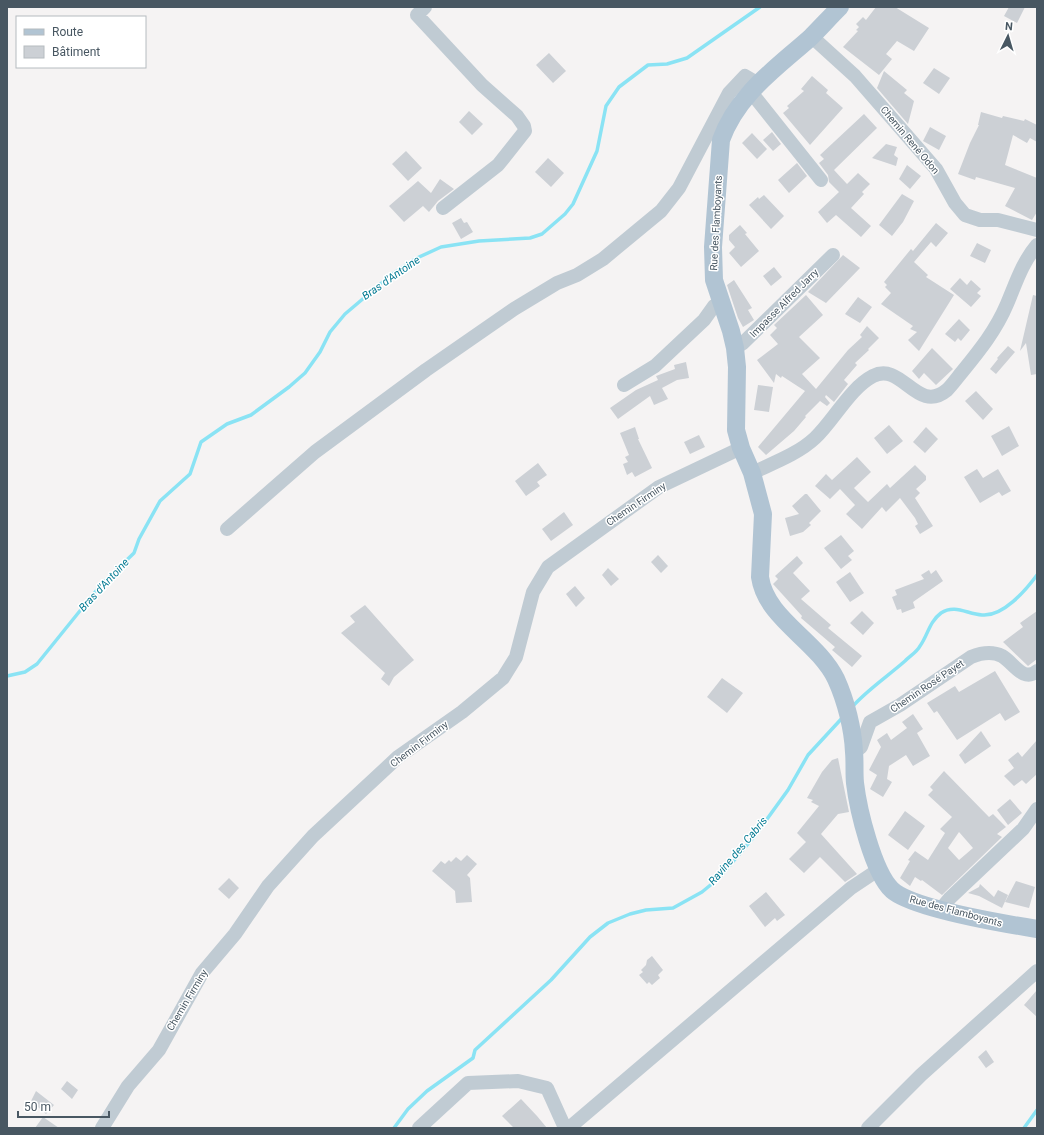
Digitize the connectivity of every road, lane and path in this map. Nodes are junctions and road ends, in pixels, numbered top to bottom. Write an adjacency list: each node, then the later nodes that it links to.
1 (425, 7): 6 (street)
2 (840, 7): 3 (main road, Rue des Flamboyants)
3 (811, 36): 4 (main road, Rue des Flamboyants); 7 (street, Chemin René Odon)
4 (754, 87): 5 (street); 10 (main road, Rue des Flamboyants); 15 (street)
5 (821, 180)
6 (443, 208)
7 (1037, 230)
8 (1037, 245): 14 (street)
9 (833, 255): 11 (street, Impasse Alfred Jarry)
10 (720, 302): 11 (main road, Rue des Flamboyants); 12 (street)
11 (735, 348): 13 (main road, Rue des Flamboyants)
12 (624, 385)
13 (741, 448): 14 (main road, Rue des Flamboyants); 23 (street, Chemin Firminy)
14 (752, 472): 17 (main road, Rue des Flamboyants)
15 (227, 529)
16 (1037, 671): 17 (street, Chemin Rosé Payet)
17 (853, 745): 19 (main road, Rue des Flamboyants)
18 (1037, 809): 20 (street)
19 (878, 870): 20 (main road, Rue des Flamboyants); 26 (street)
20 (941, 909): 21 (main road, Rue des Flamboyants)
21 (1037, 930)
22 (1037, 971): 27 (street)
23 (102, 1128)
24 (419, 1128): 25 (street)
25 (565, 1128)
26 (569, 1128)
27 (868, 1128)

